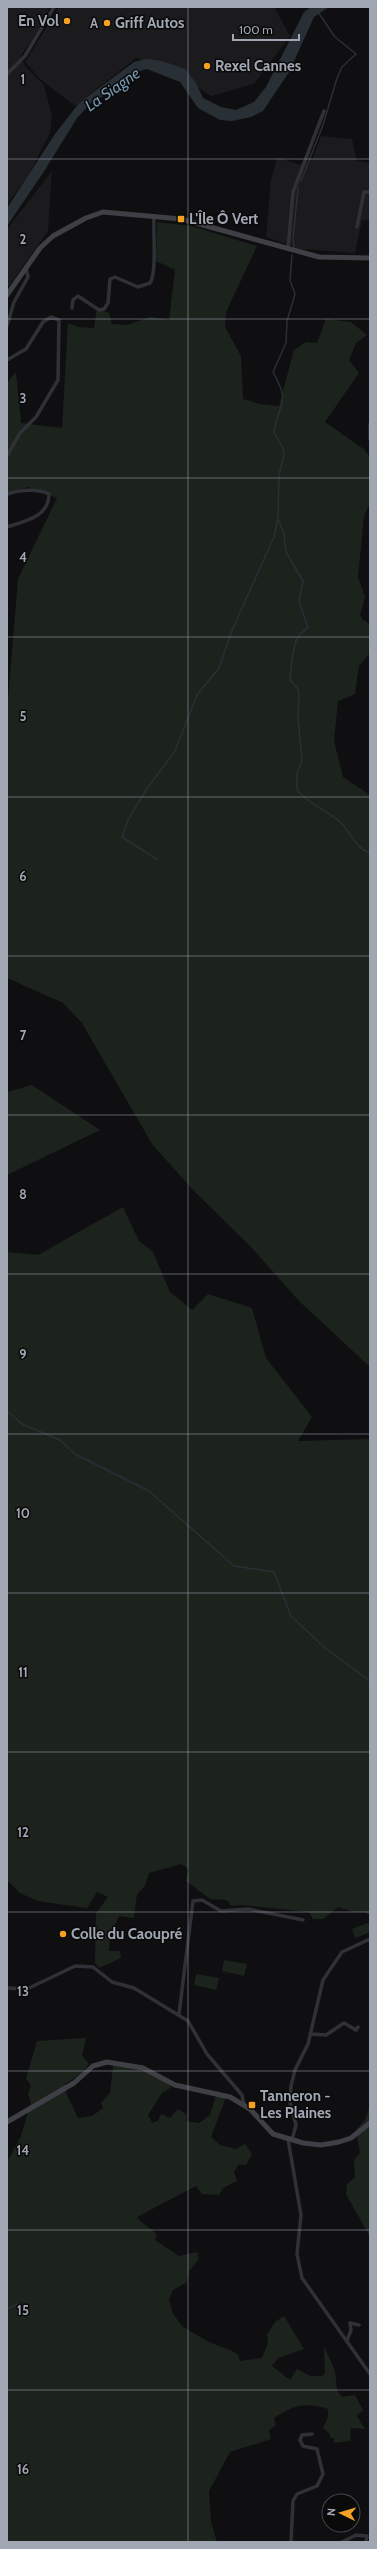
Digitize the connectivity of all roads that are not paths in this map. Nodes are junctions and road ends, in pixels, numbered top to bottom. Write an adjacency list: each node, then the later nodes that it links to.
1 (54, 7): 2 (street)
2 (7, 74)
3 (324, 111): 7 (street)
4 (370, 192): 6 (street)
5 (154, 216): 7 (street); 9 (street); 11 (street)
6 (357, 227)
7 (288, 249): 8 (street)
8 (370, 258)
9 (26, 268): 10 (street); 12 (street)
10 (7, 295)
11 (72, 308)
12 (7, 326)
13 (7, 360): 16 (street)
14 (370, 424): 15 (street)
15 (370, 439)
16 (7, 456)
17 (7, 494): 18 (street)
18 (7, 527)
19 (303, 1920): 22 (street)
20 (370, 1939): 24 (street)
21 (7, 1988): 22 (street)
22 (179, 2014): 25 (street)
23 (358, 2028): 24 (street)
24 (310, 2034): 28 (street)
25 (244, 2105): 26 (street); 28 (street)
26 (7, 2122)
27 (370, 2123): 28 (street)
28 (290, 2140): 30 (street)
29 (359, 2325): 30 (street)
30 (347, 2340): 31 (street)
31 (370, 2374)
32 (312, 2434): 35 (street)
33 (370, 2532): 34 (street)
34 (367, 2536): 36 (street); 37 (street)
35 (291, 2542)
36 (342, 2542)
37 (366, 2542)

